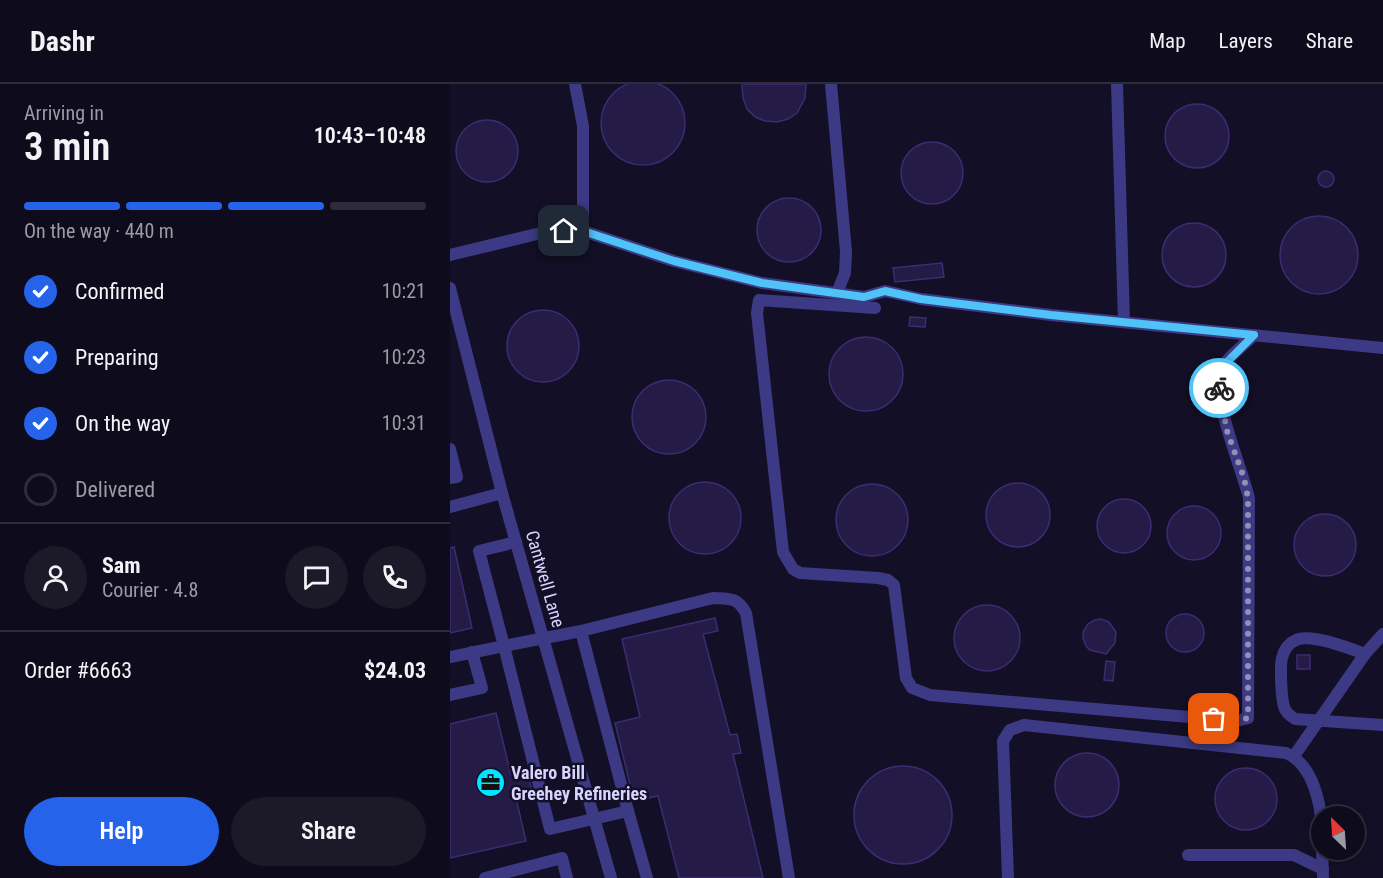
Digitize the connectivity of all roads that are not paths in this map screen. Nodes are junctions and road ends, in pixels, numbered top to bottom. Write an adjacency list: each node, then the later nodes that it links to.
1 (575, 84): 4 (street)
2 (831, 84): 7 (street)
3 (1117, 84): 9 (street)
4 (583, 231): 5 (street); 7 (street)
5 (450, 255)
6 (450, 288): 14 (street, Cantwell Lane)
7 (837, 293): 9 (street)
8 (875, 308): 10 (street)
9 (1124, 322): 10 (street)
10 (1254, 335): 11 (street)
11 (1383, 348)
12 (450, 449): 13 (street)
13 (450, 478)
14 (502, 493): 15 (street); 16 (street, Cantwell Lane)
15 (450, 507)
16 (516, 543): 19 (street, Cantwell Lane); 20 (street)
17 (581, 631): 19 (street); 29 (street); 37 (street)
18 (1383, 634): 22 (street)
19 (543, 637): 20 (street); 30 (street, Cantwell Lane)
20 (504, 646): 21 (street); 30 (street)
21 (472, 652): 23 (street); 24 (street)
22 (1365, 654): 25 (street); 25 (street)
23 (450, 657)
24 (450, 695)
25 (1320, 720): 26 (street); 27 (street)
26 (1383, 725)
27 (1294, 756): 28 (street); 38 (street)
28 (1320, 806)
29 (628, 811): 30 (street); 36 (street)
30 (594, 818): 35 (street, Cantwell Lane)
31 (1188, 855): 32 (street)
32 (1323, 873)
33 (486, 878): 34 (street)
34 (567, 878)
35 (611, 878)
36 (647, 878)
37 (789, 878)
38 (1008, 878)

